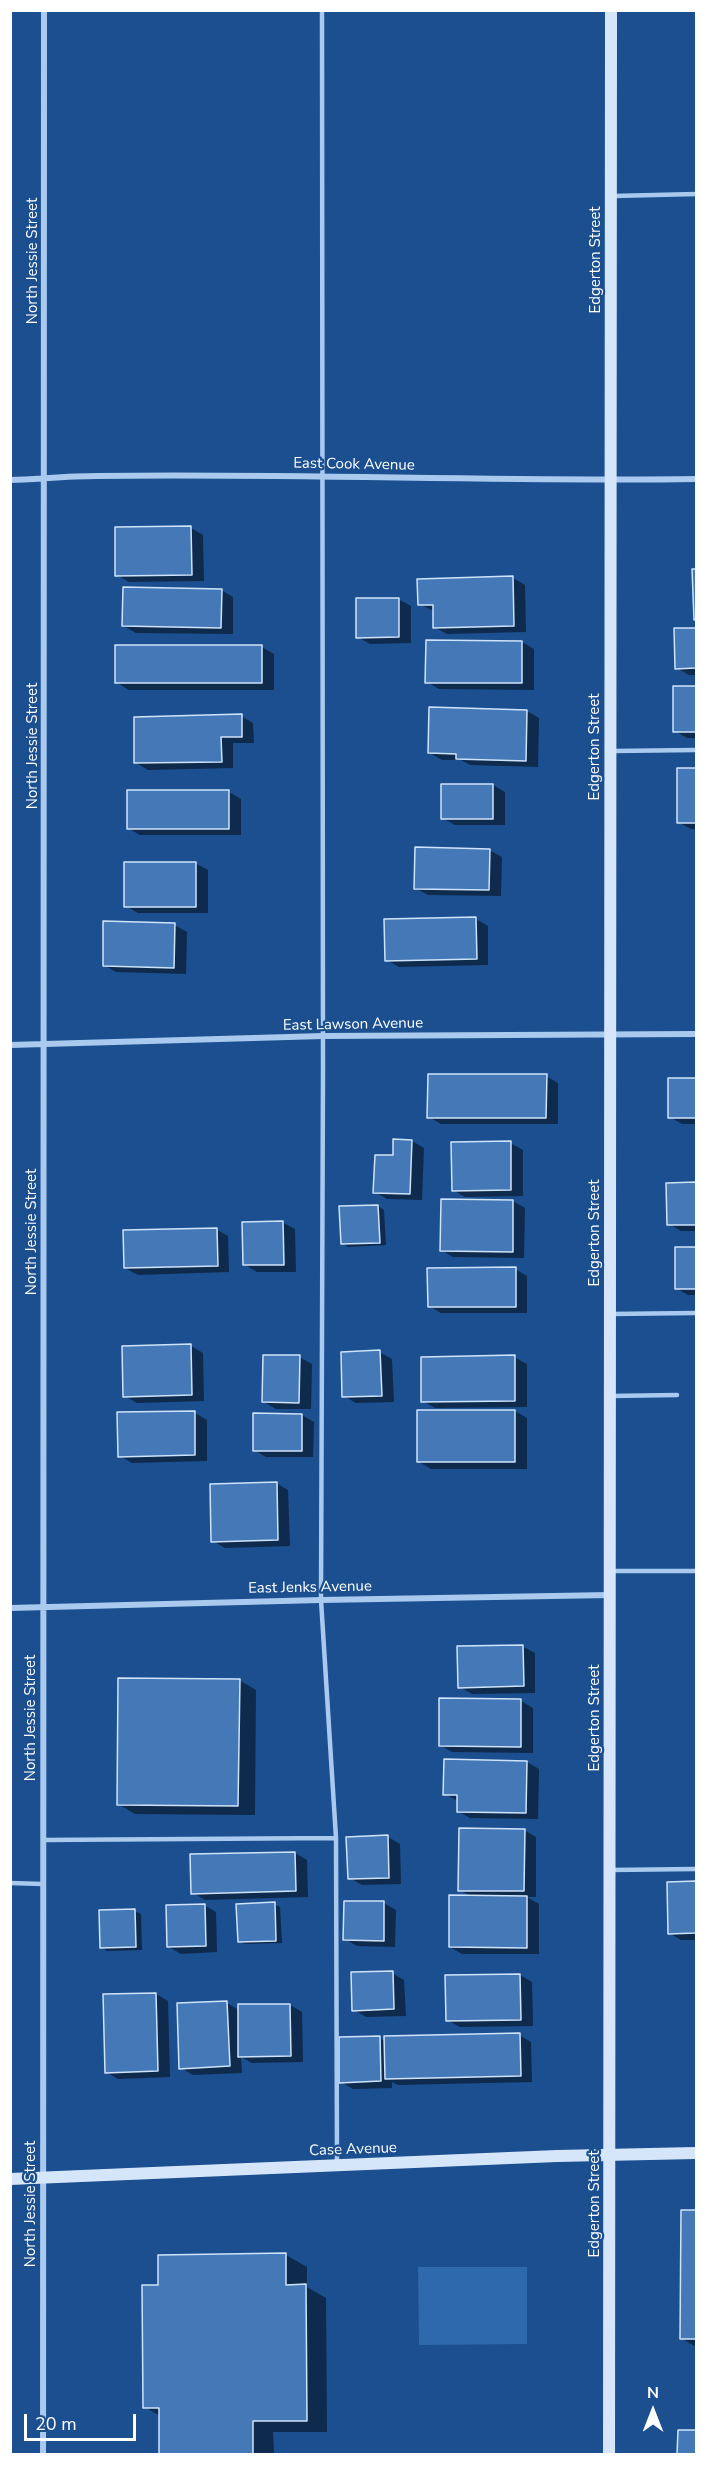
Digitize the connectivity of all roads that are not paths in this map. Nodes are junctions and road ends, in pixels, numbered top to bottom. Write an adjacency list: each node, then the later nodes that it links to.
1 (44, 10): 7 (street, North Jessie Street)
2 (322, 10): 6 (lane)
3 (611, 10): 5 (street, Edgerton Street)
4 (696, 194): 5 (lane)
5 (611, 196): 10 (street, Edgerton Street)
6 (322, 476): 7 (street, East Cook Avenue); 10 (street, East Cook Avenue); 14 (lane)
7 (44, 479): 9 (street, East Cook Avenue); 16 (street, North Jessie Street)
8 (696, 479): 10 (street, East Cook Avenue)
9 (10, 480)
10 (610, 480): 12 (street, Edgerton Street)
11 (696, 750): 12 (lane)
12 (610, 751): 15 (street, Edgerton Street)
13 (696, 1035): 15 (street, East Lawson Avenue)
14 (323, 1036): 15 (street, East Lawson Avenue); 16 (street, East Lawson Avenue); 25 (lane)
15 (610, 1036): 19 (street, Edgerton Street)
16 (44, 1044): 17 (street, East Lawson Avenue); 27 (street, North Jessie Street)
17 (10, 1045)
18 (696, 1313): 19 (lane)
19 (610, 1314): 21 (street, Edgerton Street)
20 (677, 1395): 21 (lane)
21 (610, 1396): 22 (street, Edgerton Street)
22 (610, 1571): 23 (lane); 24 (street, Edgerton Street)
23 (696, 1571)
24 (610, 1595): 25 (street, East Jenks Avenue); 31 (street, Edgerton Street)
25 (321, 1599): 27 (street, East Jenks Avenue); 28 (lane)
26 (10, 1608): 27 (street, East Jenks Avenue)
27 (43, 1608): 29 (street, North Jessie Street)
28 (336, 1838): 29 (lane); 36 (lane)
29 (43, 1840): 33 (street, North Jessie Street)
30 (696, 1869): 31 (lane)
31 (610, 1870): 35 (street, Edgerton Street)
32 (10, 1883): 33 (lane)
33 (44, 1884): 37 (street, North Jessie Street)
34 (696, 2153): 35 (street, Case Avenue)
35 (610, 2155): 36 (street, Case Avenue); 40 (street, Edgerton Street)
36 (337, 2166): 37 (street, Case Avenue)
37 (44, 2178): 38 (street, Case Avenue); 39 (street, North Jessie Street)
38 (10, 2179)
39 (43, 2454)
40 (609, 2454)

